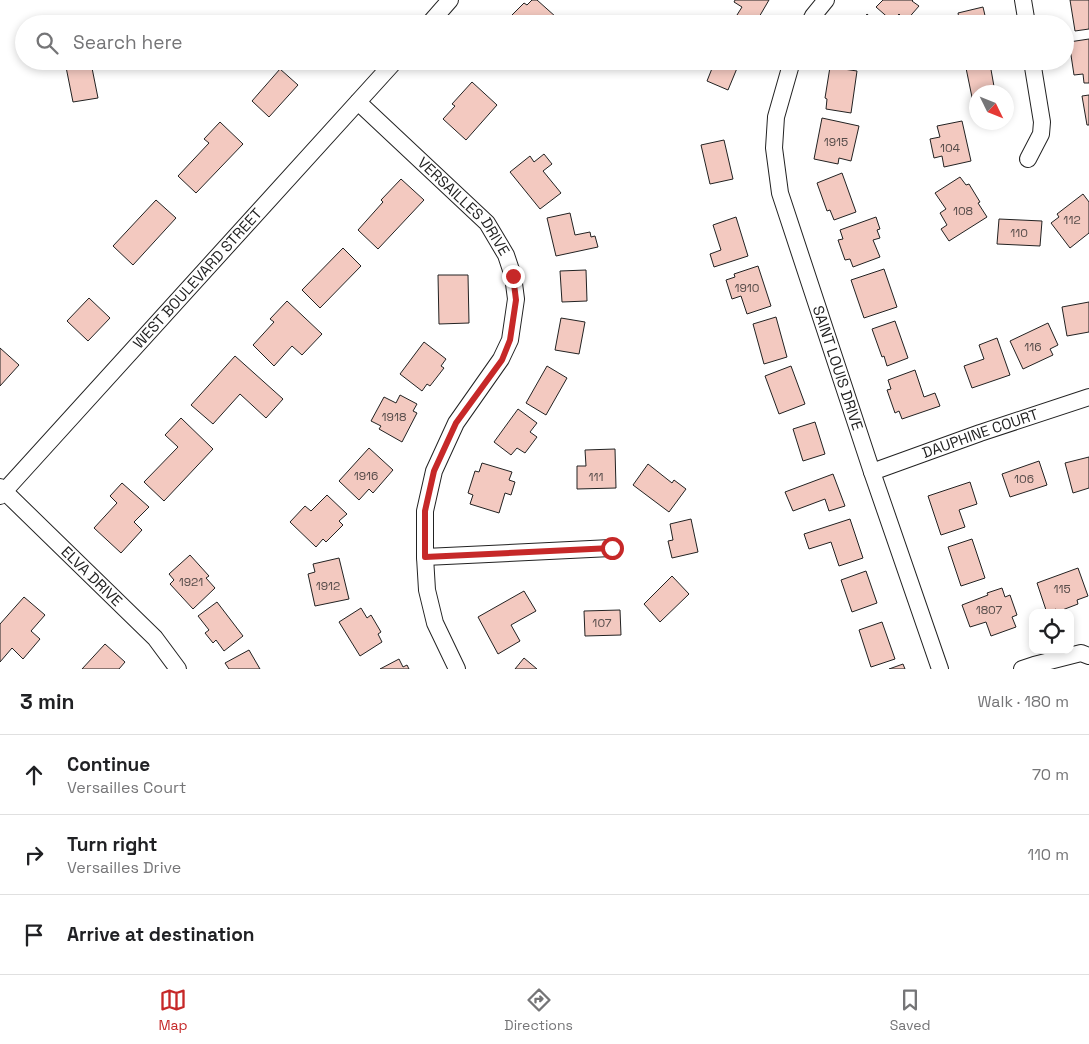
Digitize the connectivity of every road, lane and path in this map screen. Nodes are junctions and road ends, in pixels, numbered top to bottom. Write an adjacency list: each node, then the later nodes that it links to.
1 (450, 0): 4 (street)
2 (826, 0): 5 (street)
3 (1023, 0): 6 (street)
4 (437, 15)
5 (814, 15)
6 (1026, 15)
7 (387, 70): 10 (street, WEST BOULEVARD STREET)
8 (789, 70): 13 (street, SAINT LOUIS DRIVE)
9 (1033, 70): 11 (street)
10 (358, 102): 14 (street, WEST BOULEVARD STREET); 16 (street, VERSAILLES DRIVE)
11 (1028, 159)
12 (1089, 397): 13 (street, DAUPHINE COURT)
13 (872, 472): 20 (street, SAINT LOUIS DRIVE)
14 (2, 492): 18 (street, ELVA DRIVE)
15 (612, 548): 16 (street)
16 (425, 557): 19 (street, VERSAILLES DRIVE)
17 (1089, 656): 21 (street)
18 (178, 669)
19 (457, 669)
20 (940, 669)
21 (1022, 669)

